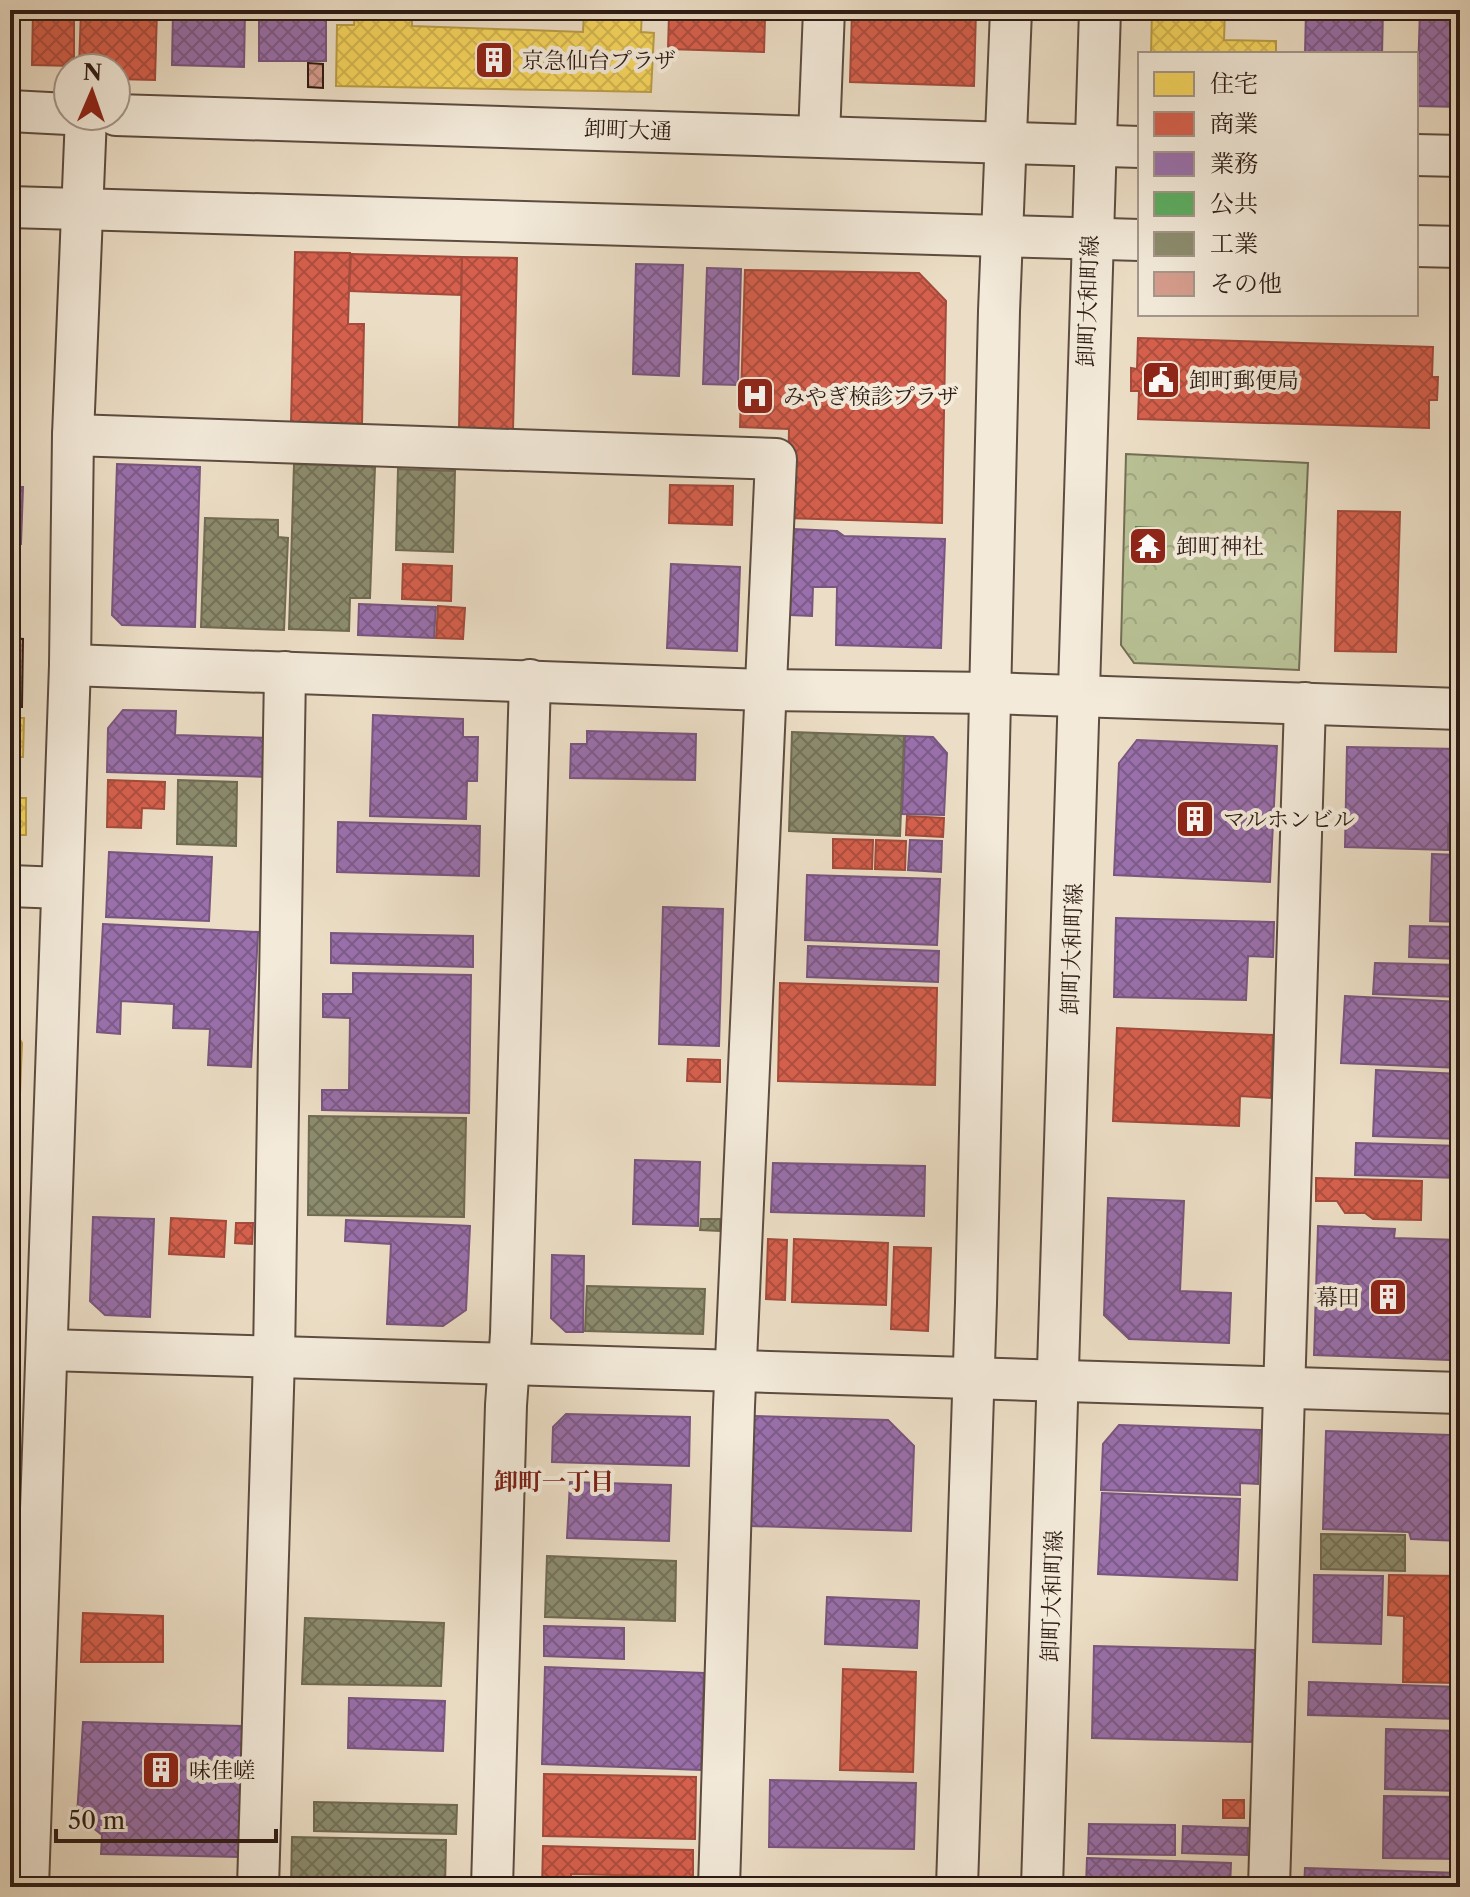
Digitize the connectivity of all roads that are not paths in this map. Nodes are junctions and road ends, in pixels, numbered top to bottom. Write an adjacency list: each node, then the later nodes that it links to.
1 (824, 10): 8 (street)
2 (1011, 10): 9 (street)
3 (1100, 10): 10 (street, 卸町大和町線)
4 (10, 111): 5 (street)
5 (52, 113)
6 (132, 115): 8 (street, 卸町大通)
7 (85, 132): 15 (street)
8 (819, 136): 9 (street, 卸町大通)
9 (1006, 142): 10 (street, 卸町大通); 16 (street)
10 (1094, 145): 11 (street, 卸町大通); 17 (street, 卸町大和町線)
11 (1138, 147)
12 (1418, 155): 13 (street)
13 (1460, 156)
14 (10, 207): 15 (street)
15 (82, 210): 16 (street); 21 (street)
16 (1002, 235): 17 (street); 26 (street)
17 (1090, 239): 18 (street); 27 (street, 卸町大和町線)
18 (1138, 240)
19 (1418, 246): 20 (street)
20 (1460, 247)
21 (73, 435): 22 (street); 25 (street)
22 (70, 665): 23 (street); 31 (street)
23 (285, 672): 24 (street); 33 (street)
24 (530, 680): 25 (street); 34 (street)
25 (767, 690): 26 (street); 35 (street)
26 (990, 693): 27 (street); 36 (street)
27 (1078, 696): 28 (street); 37 (street, 卸町大和町線)
28 (1305, 703): 29 (street); 38 (street)
29 (1460, 709)
30 (10, 886): 31 (street)
31 (62, 888): 32 (street)
32 (48, 1350): 33 (street); 40 (street)
33 (274, 1357): 34 (street); 42 (street)
34 (508, 1364): 35 (street); 43 (street)
35 (736, 1371): 36 (street); 44 (street)
36 (974, 1378): 37 (street); 45 (street)
37 (1060, 1381): 38 (street); 46 (street, 卸町大和町線)
38 (1284, 1388): 39 (street); 47 (street)
39 (1460, 1393)
40 (21, 1718): 41 (street)
41 (28, 1887)
42 (258, 1887)
43 (492, 1887)
44 (719, 1887)
45 (957, 1887)
46 (1042, 1887)
47 (1269, 1887)

